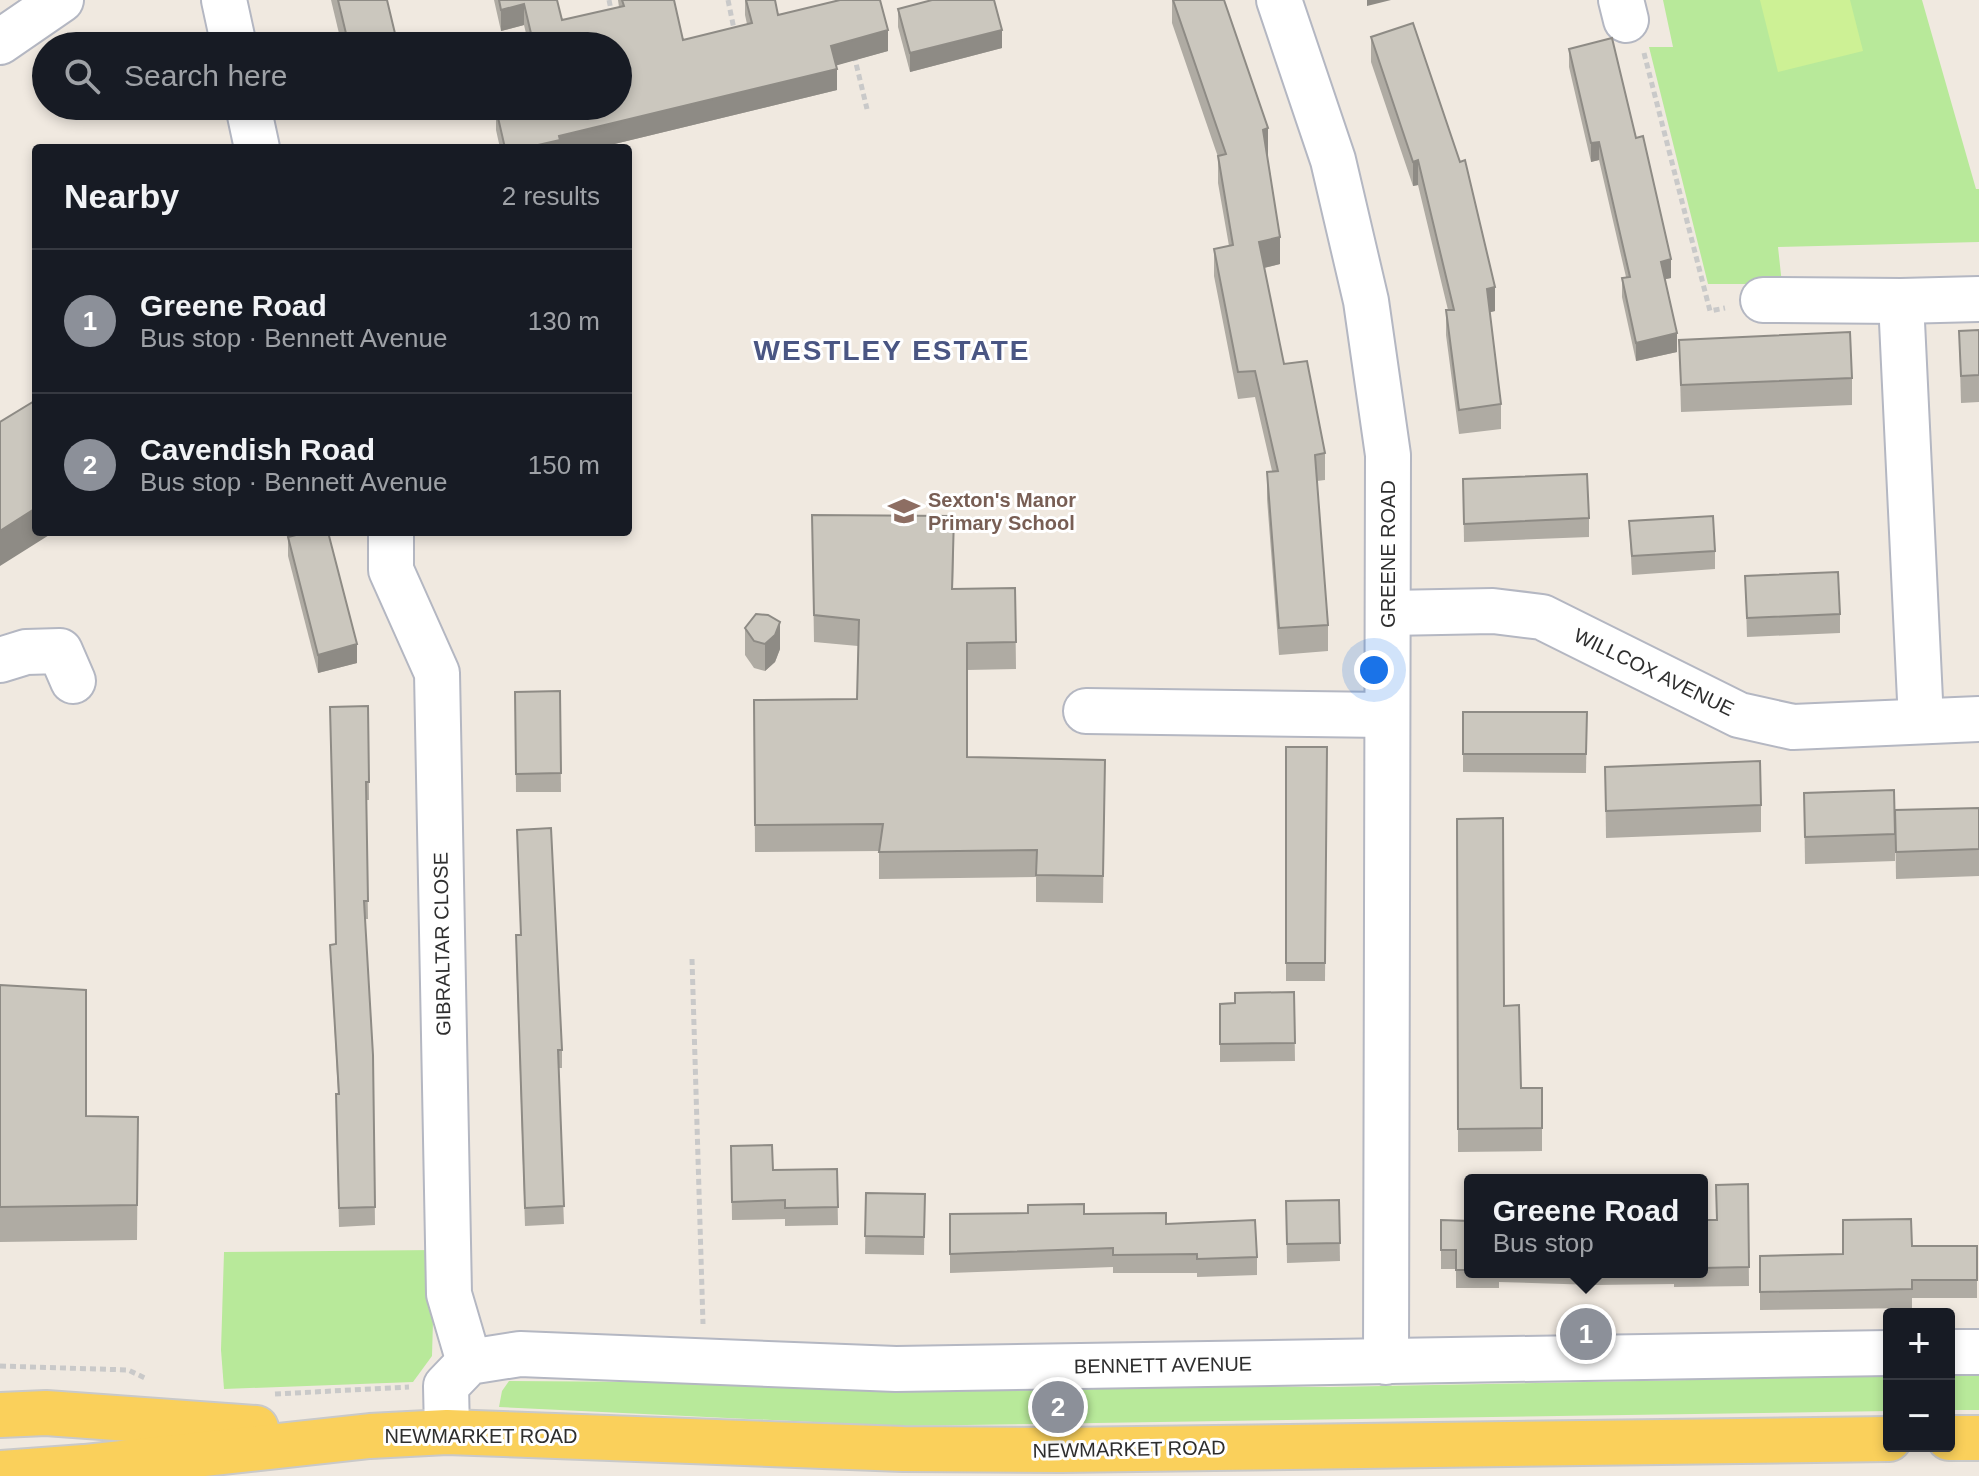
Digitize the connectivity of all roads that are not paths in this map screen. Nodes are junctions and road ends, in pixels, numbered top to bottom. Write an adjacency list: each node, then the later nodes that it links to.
1 (61, 0): 5 (street)
2 (224, 0): 4 (street)
3 (1279, 0): 12 (street, GREENE ROAD)
4 (231, 32)
5 (0, 42)
6 (251, 120): 7 (street)
7 (256, 144)
8 (1979, 299): 10 (street)
9 (1763, 300): 10 (street)
10 (1901, 301): 18 (street)
11 (391, 536): 22 (street, GIBRALTAR CLOSE)
12 (1389, 613): 16 (street, GREENE ROAD); 18 (street, WILLCOX AVENUE)
13 (0, 660): 14 (street)
14 (73, 681)
15 (1086, 711): 16 (street)
16 (1385, 715): 23 (street, GREENE ROAD)
17 (1979, 719): 18 (street, WILLCOX AVENUE)
18 (1921, 721)
19 (1955, 1352): 20 (street)
20 (1979, 1352)
21 (1883, 1353): 23 (street, BENNETT AVENUE)
22 (469, 1362): 23 (street, BENNETT AVENUE); 25 (street)
23 (1386, 1362)
24 (0, 1415): 26 (main road, NEWMARKET ROAD)
25 (447, 1432): 26 (main road, NEWMARKET ROAD); 30 (main road, NEWMARKET ROAD)
26 (370, 1436): 31 (main road, NEWMARKET ROAD)
27 (1955, 1438): 28 (main road)
28 (1979, 1438)
29 (1883, 1439): 30 (main road, NEWMARKET ROAD)
30 (903, 1463)
31 (0, 1473)

